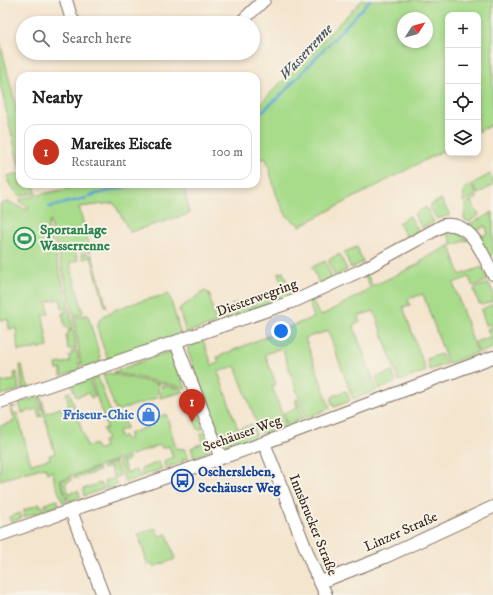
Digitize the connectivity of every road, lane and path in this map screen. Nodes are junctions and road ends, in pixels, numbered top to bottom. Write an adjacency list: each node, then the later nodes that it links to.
1 (66, 0): 3 (street)
2 (264, 0): 4 (street)
3 (71, 16)
4 (247, 16)
5 (493, 274): 6 (street, Diesterwegring)
6 (176, 343): 8 (street, Diesterwegring); 10 (street)
7 (493, 357): 9 (street, Seehäuser Weg)
8 (0, 402)
9 (264, 443): 10 (street, Seehäuser Weg); 14 (street, Innsbrucker Straße)
10 (221, 458): 12 (street, Seehäuser Weg)
11 (493, 507): 14 (street, Linzer Straße)
12 (71, 511): 13 (street, Seehäuser Weg); 15 (street)
13 (0, 535)
14 (321, 582): 16 (street, Innsbrucker Straße)
15 (104, 595)
16 (326, 595)

